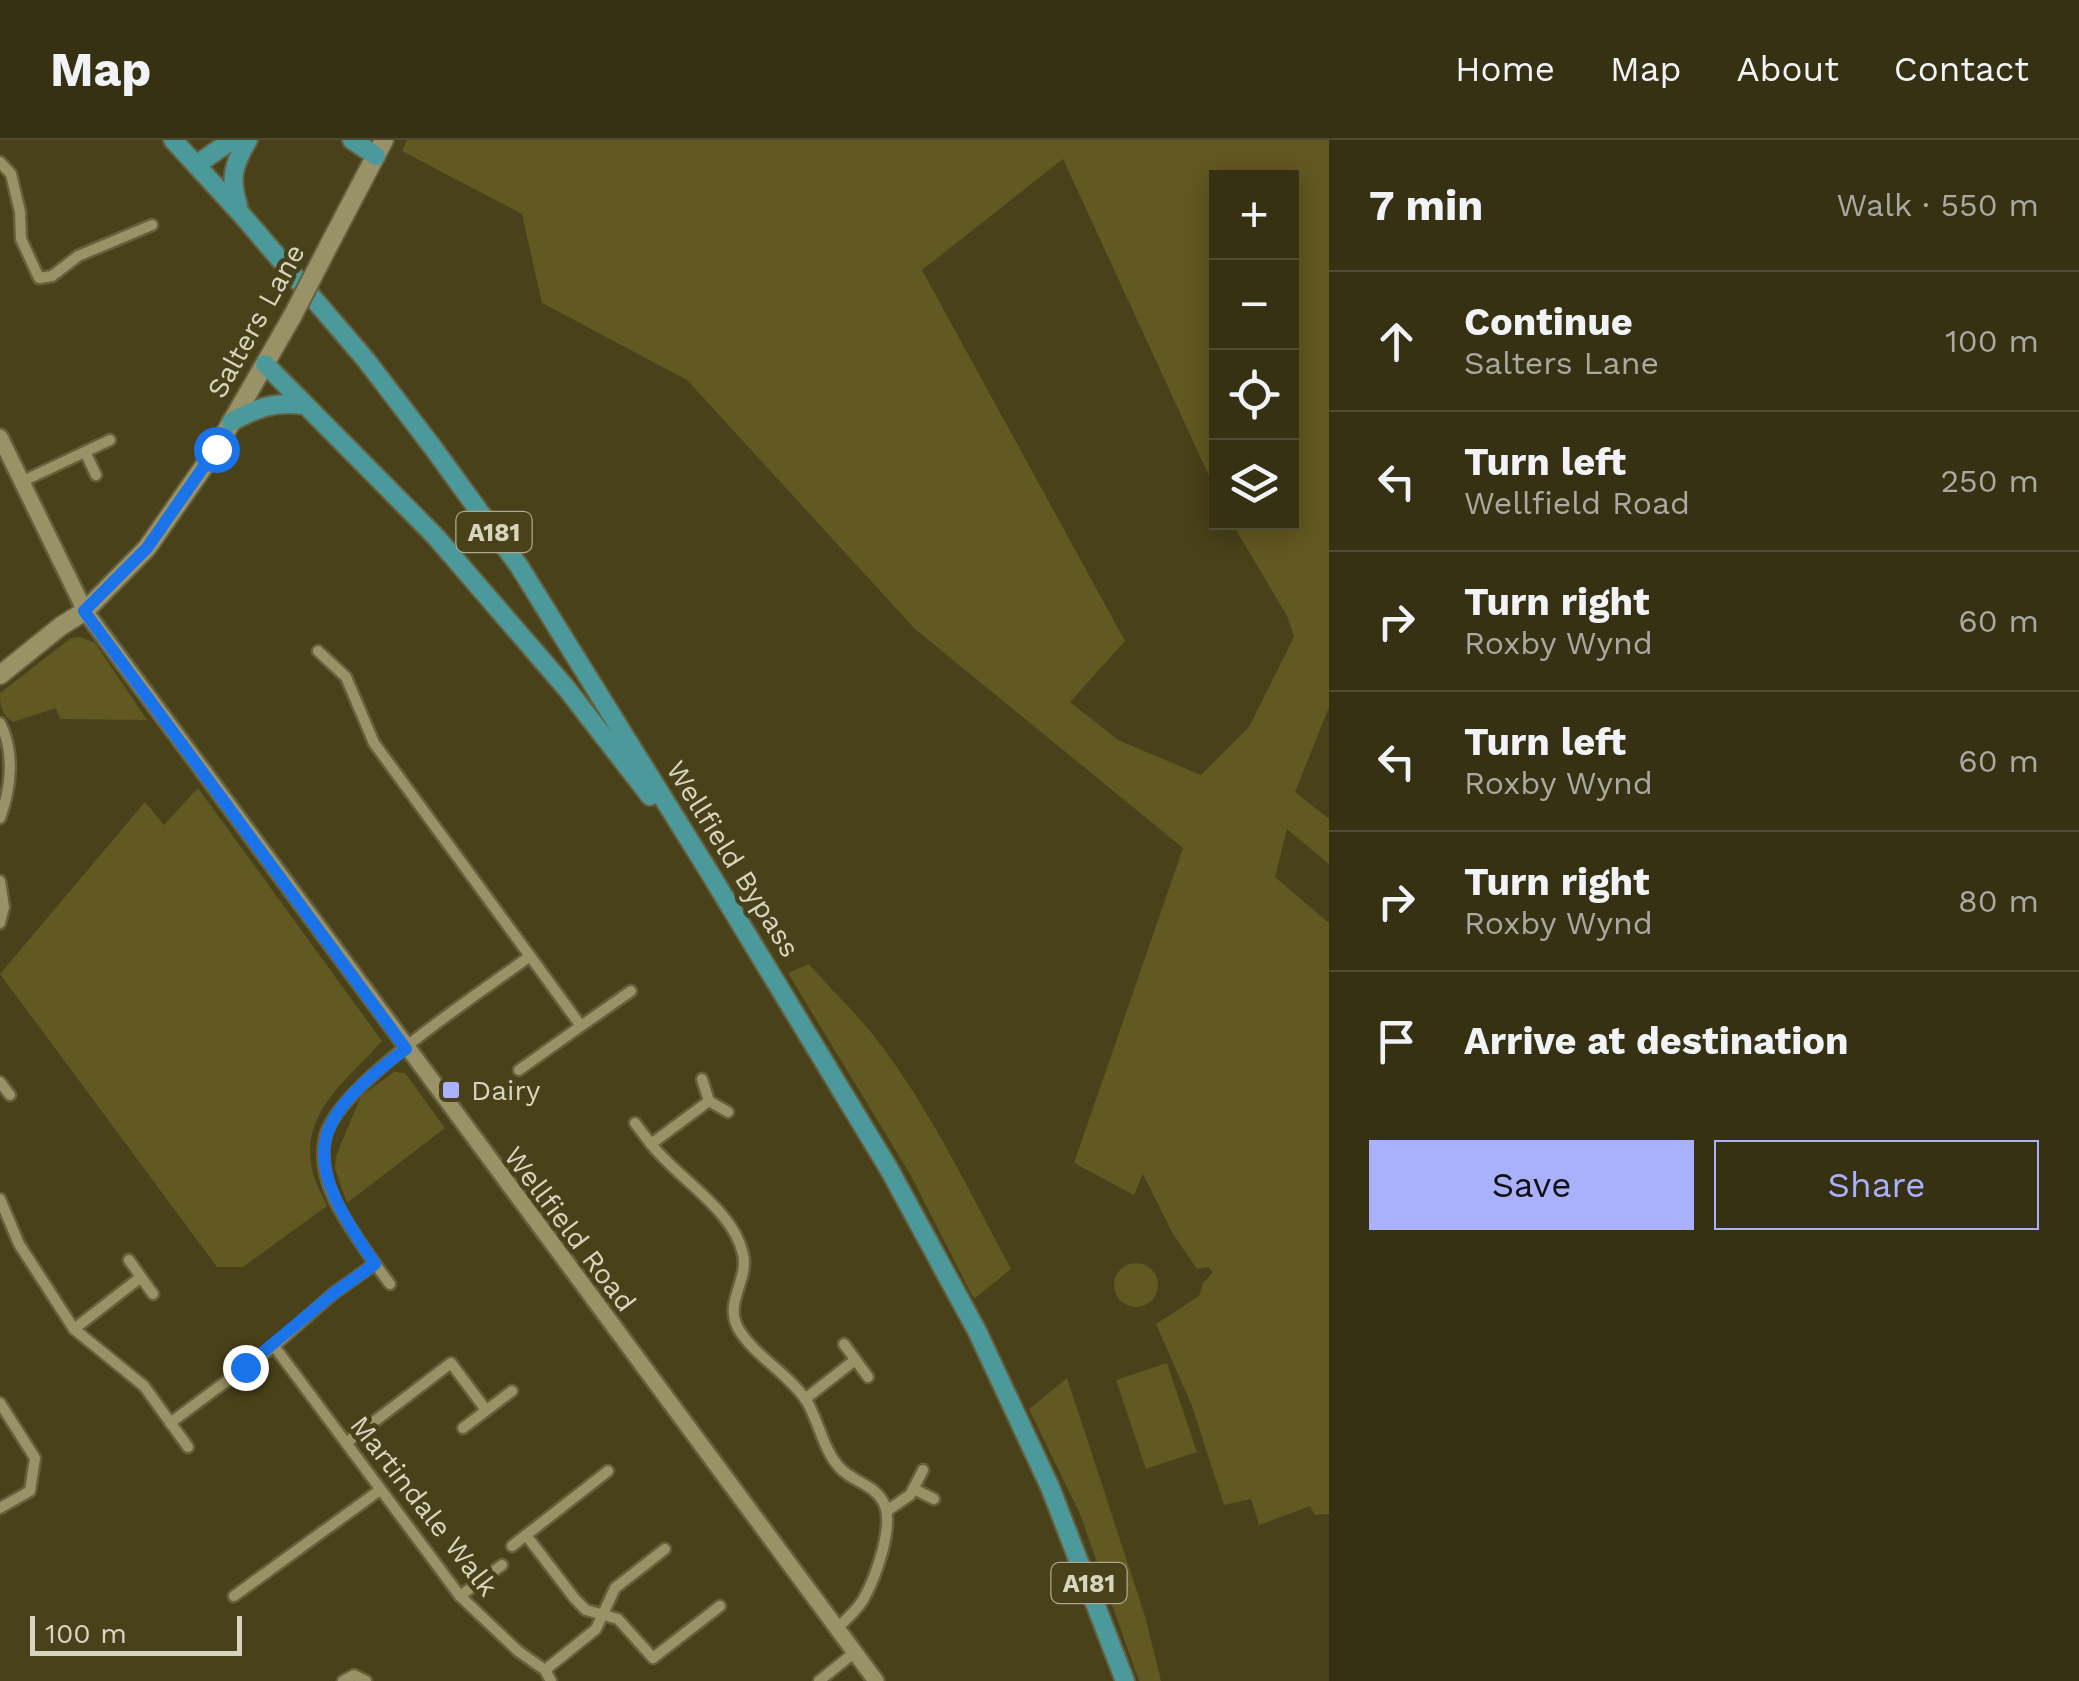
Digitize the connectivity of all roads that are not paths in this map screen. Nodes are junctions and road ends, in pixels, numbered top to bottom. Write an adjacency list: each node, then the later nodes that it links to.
1 (173, 140): 7 (main road, Wellfield Bypass / A181)
2 (232, 140): 7 (main road)
3 (248, 140): 8 (main road)
4 (352, 140): 5 (main road)
5 (380, 148): 10 (main road, Salters Lane, bridge)
6 (0, 162): 9 (street)
7 (196, 165): 8 (main road, Wellfield Bypass / A181)
8 (242, 214): 23 (main road, Wellfield Bypass / A181)
9 (152, 226)
10 (265, 364): 11 (main road); 12 (main road, Salters Lane)
11 (304, 405): 12 (main road); 23 (main road)
12 (232, 422): 18 (main road, Salters Lane)
13 (0, 437): 17 (street, Wellfield Road)
14 (110, 440): 15 (street)
15 (85, 452): 16 (street); 17 (street)
16 (96, 475)
17 (21, 482): 18 (street, Wellfield Road)
18 (84, 611): 20 (main road, Salters Lane); 29 (street, Wellfield Road)
19 (318, 651): 26 (street)
20 (0, 675)
21 (0, 724): 22 (street)
22 (0, 818)
23 (711, 875): 80 (main road, Wellfield Bypass / A181)
24 (0, 881): 25 (street)
25 (0, 922)
26 (530, 956): 28 (street); 29 (street)
27 (631, 991): 28 (street)
28 (580, 1026): 30 (street)
29 (406, 1049): 40 (street); 72 (street, Wellfield Road)
30 (519, 1070)
31 (702, 1079): 34 (street)
32 (0, 1082): 33 (street)
33 (10, 1095)
34 (709, 1101): 35 (street); 37 (street)
35 (728, 1112)
36 (634, 1123): 37 (street)
37 (651, 1144): 50 (street)
38 (0, 1199): 44 (street)
39 (129, 1260): 41 (street)
40 (375, 1264): 42 (street); 46 (street)
41 (141, 1277): 43 (street); 44 (street)
42 (390, 1284)
43 (153, 1294)
44 (74, 1329): 53 (street)
45 (844, 1344): 47 (street)
46 (274, 1346): 53 (street); 55 (street, Martindale Walk)
47 (856, 1360): 48 (street); 50 (street)
48 (868, 1376)
49 (512, 1391): 52 (street)
50 (806, 1400): 63 (street)
51 (0, 1404): 62 (street)
52 (486, 1410): 54 (street); 55 (street)
53 (170, 1423): 56 (street)
54 (463, 1428)
55 (346, 1442): 60 (street, Martindale Walk)
56 (188, 1447)
57 (922, 1470): 59 (street)
58 (608, 1472): 64 (street)
59 (914, 1489): 61 (street); 63 (street)
60 (380, 1490): 68 (street); 69 (street, Martindale Walk)
61 (934, 1499)
62 (0, 1508)
63 (888, 1510): 72 (street)
64 (526, 1535): 65 (street); 71 (street)
65 (512, 1546)
66 (666, 1550): 71 (street)
67 (502, 1566): 69 (street)
68 (234, 1596)
69 (460, 1596): 74 (street, Martindale Walk)
70 (720, 1606): 71 (street)
71 (602, 1616): 74 (street)
72 (837, 1628): 73 (street, Wellfield Road)
73 (854, 1652): 78 (street); 79 (street, Wellfield Road)
74 (545, 1670): 77 (street, Martindale Walk)
75 (342, 1681): 76 (street)
76 (366, 1681)
77 (552, 1681)
78 (819, 1681)
79 (876, 1681)
80 (1125, 1681)

